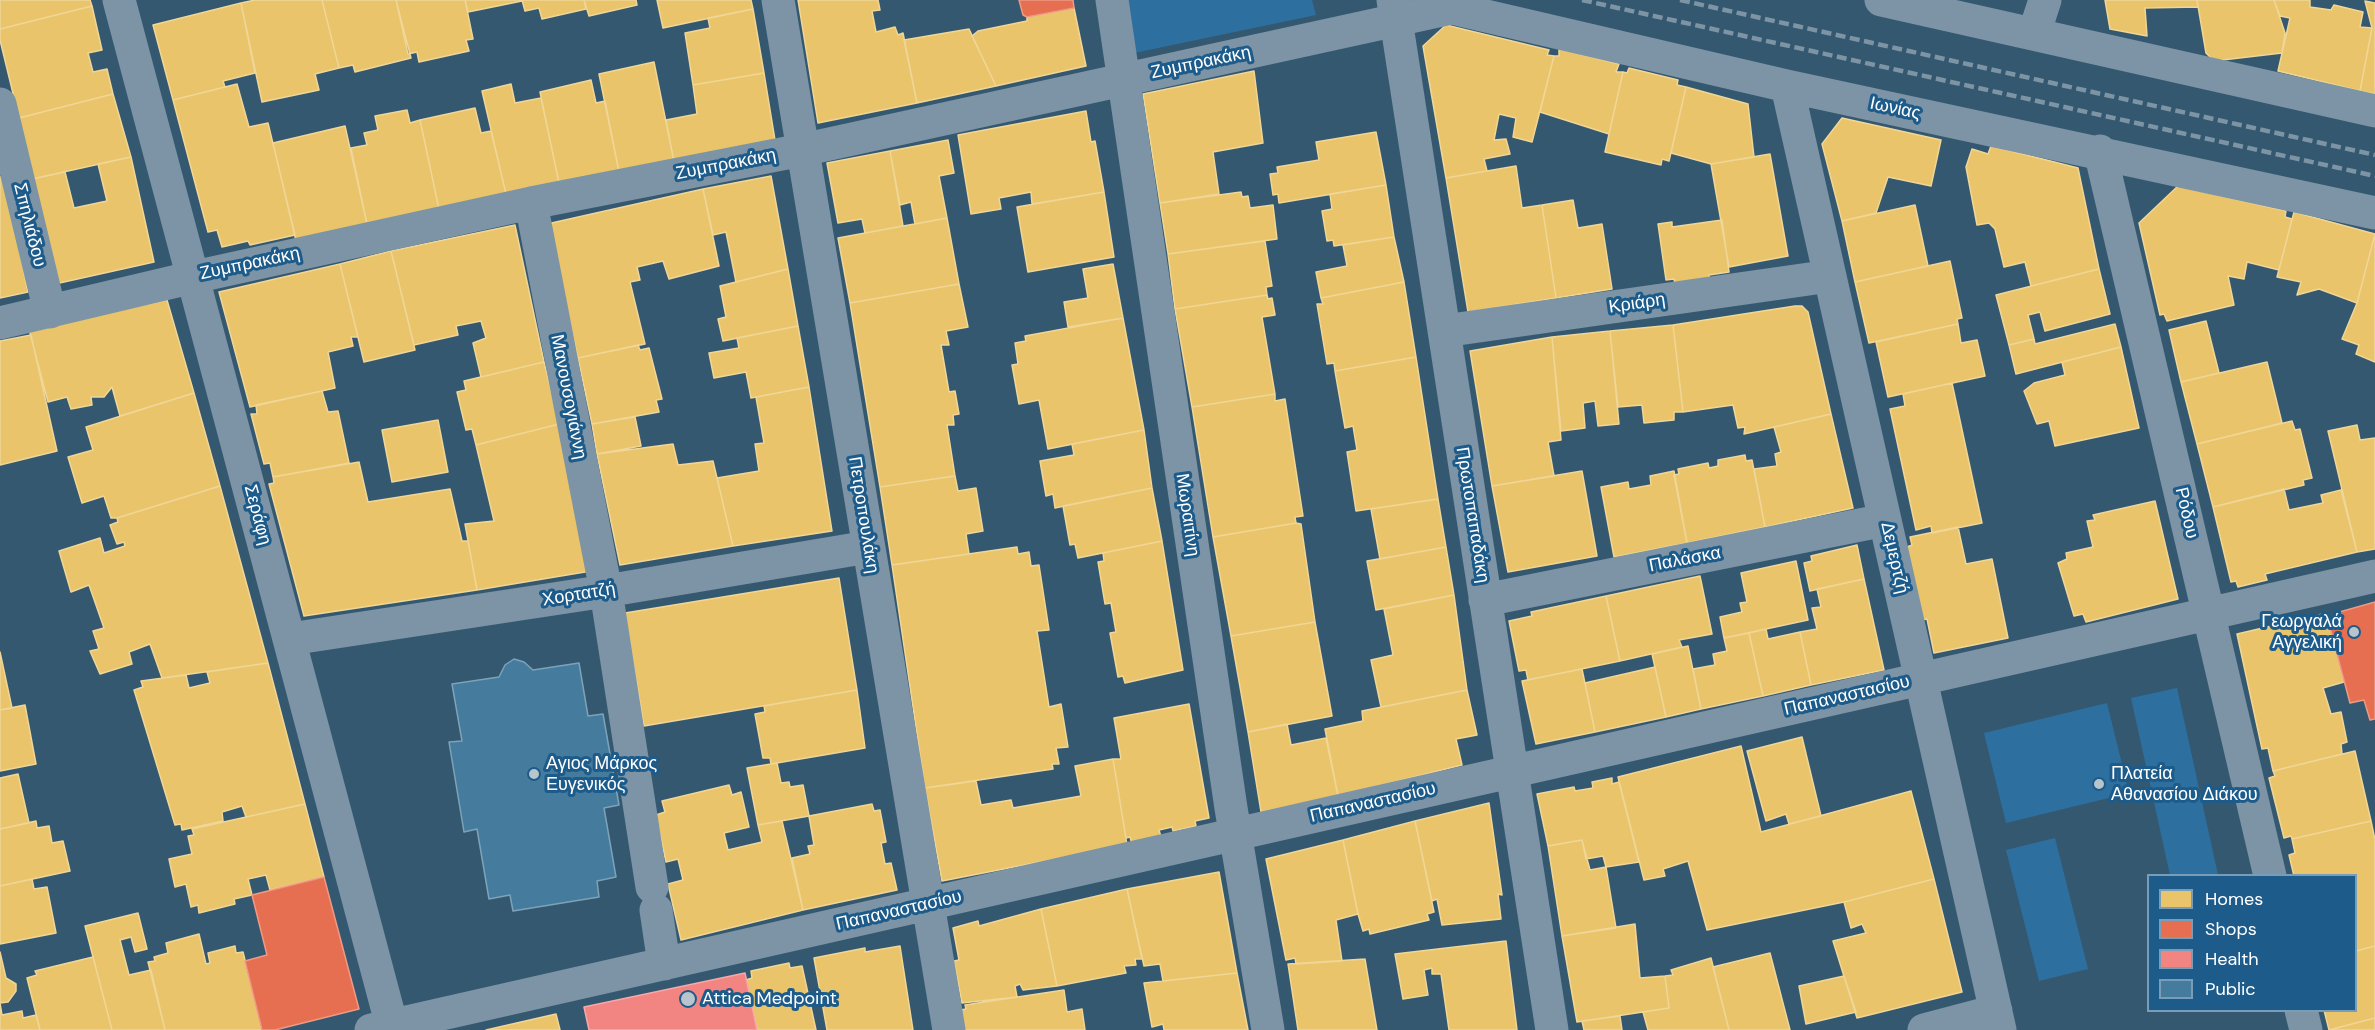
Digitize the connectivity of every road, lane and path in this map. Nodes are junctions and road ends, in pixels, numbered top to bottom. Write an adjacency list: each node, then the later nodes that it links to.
1 (778, 0): 12 (street, Πετροπουλάκη)
2 (1112, 0): 8 (street, Μωραιτίνη)
3 (1881, 0): 7 (street)
4 (2044, 0): 7 (street)
5 (124, 1): 17 (street, Σεράφη)
6 (1402, 7): 8 (street, Ζυμπρακάκη); 9 (street, Ιωνίας); 20 (street, Πρωτοπαπαδάκη)
7 (2034, 34): 11 (street)
8 (1123, 81): 12 (street, Ζυμπρακάκη); 30 (street, Μωραιτίνη)
9 (1787, 86): 13 (street, Ιωνίας); 16 (street, Δεμερτζή)
10 (0, 104): 18 (street, Σπηλιάδου)
11 (2375, 111)
12 (802, 150): 14 (street, Ζυμπρακάκη); 22 (street, Πετροπουλάκη)
13 (2100, 151): 15 (street, Ιωνίας); 26 (street, Ρόδου)
14 (531, 202): 17 (street, Ζυμπρακάκη); 24 (street, Μανουσογιάννη)
15 (2375, 213)
16 (1830, 276): 20 (street, Κριάρη); 21 (street, Δεμερτζή)
17 (194, 277): 18 (street, Ζυμπρακάκη); 27 (street, Σεράφη)
18 (50, 312): 19 (street, Ζυμπρακάκη)
19 (0, 323)
20 (1444, 331): 25 (street, Πρωτοπαπαδάκη)
21 (1885, 520): 25 (street, Παλάσκα); 28 (street, Δεμερτζή)
22 (868, 547): 24 (street, Χορτατζή); 32 (street, Πετροπουλάκη)
23 (2375, 576): 26 (street, Παπαναστασίου)
24 (606, 591): 27 (street, Χορτατζή); 33 (street, Μανουσογιάννη)
25 (1485, 600): 29 (street, Πρωτοπαπαδάκη)
26 (2209, 614): 28 (street, Παπαναστασίου); 31 (street, Ρόδου)
27 (290, 639): 36 (street, Σεράφη)
28 (1921, 679): 29 (street, Παπαναστασίου); 35 (street, Δεμερτζή)
29 (1511, 772): 30 (street, Παπαναστασίου); 39 (street, Πρωτοπαπαδάκη)
30 (1235, 835): 32 (street, Παπαναστασίου); 38 (street, Μωραιτίνη)
31 (2270, 874)
32 (928, 904): 33 (street, Παπαναστασίου); 37 (street, Πετροπουλάκη)
33 (664, 964): 36 (street, Παπαναστασίου)
34 (2301, 1012): 41 (street)
35 (1998, 1021): 40 (street)
36 (385, 1028)
37 (949, 1030)
38 (1268, 1030)
39 (1552, 1030)
40 (1924, 1030)
41 (2306, 1030)

